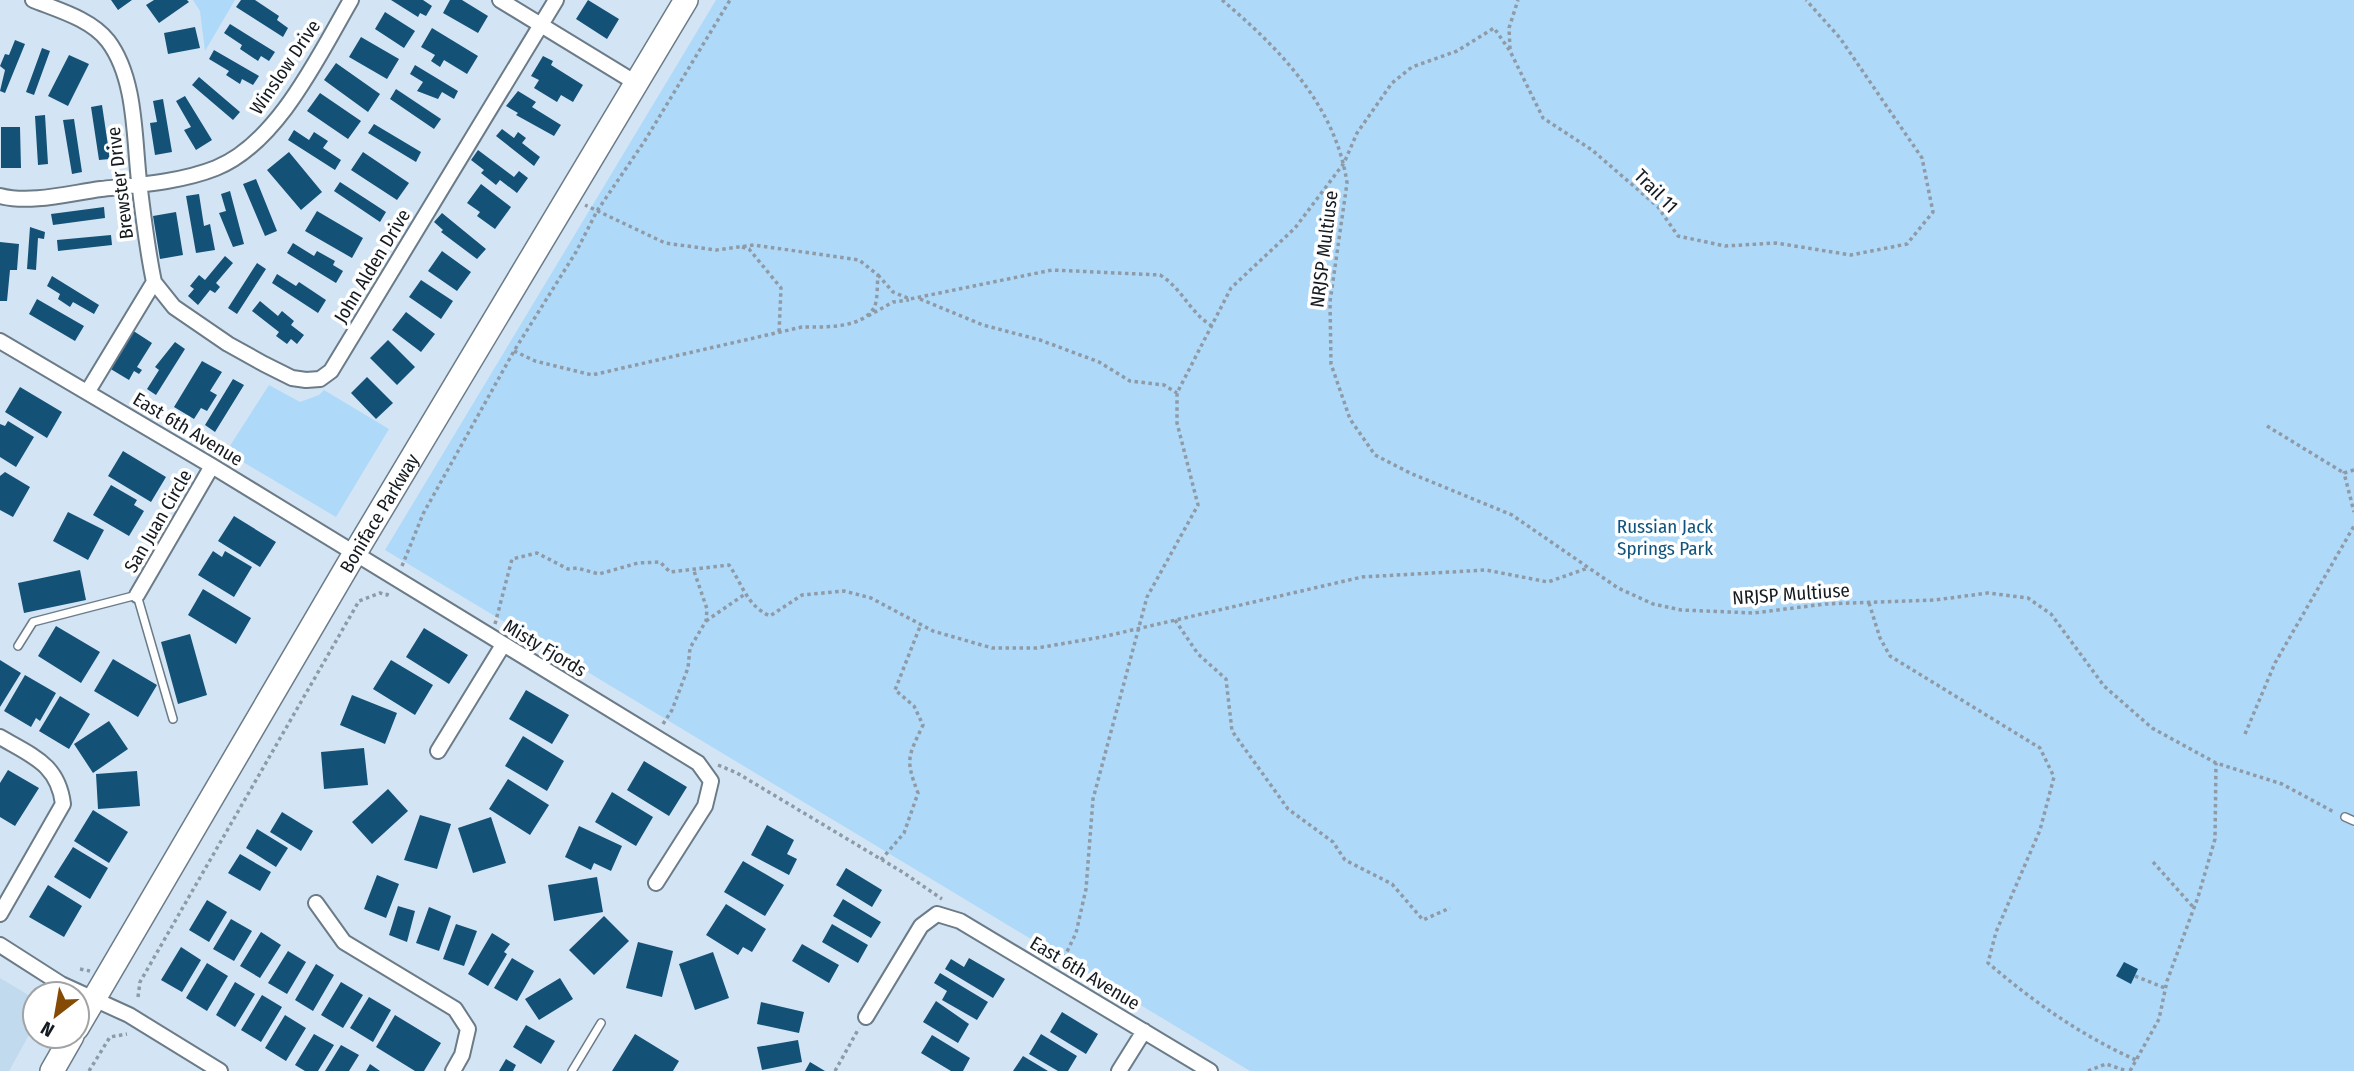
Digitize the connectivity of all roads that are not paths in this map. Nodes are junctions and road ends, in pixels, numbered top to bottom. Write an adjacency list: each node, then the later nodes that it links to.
1 (33, 0): 8 (street, Brewster Drive)
2 (351, 0): 8 (street, Winslow Drive)
3 (500, 0): 6 (street)
4 (555, 0): 6 (street, John Alden Drive)
5 (686, 0): 7 (main road, Boniface Parkway)
6 (540, 24): 7 (street); 10 (street, John Alden Drive)
7 (636, 83): 14 (main road, Boniface Parkway)
8 (139, 185): 9 (street, Winslow Drive); 10 (street, Brewster Drive)
9 (0, 196)
10 (154, 282): 12 (street)
11 (0, 341): 12 (street, East 6th Avenue)
12 (88, 391): 13 (street, East 6th Avenue)
13 (212, 466): 14 (street, East 6th Avenue); 15 (street, San Juan Circle)
14 (355, 553): 16 (street, Misty Fjords); 27 (main road, Boniface Parkway)
15 (136, 595): 17 (lane); 18 (lane)
16 (498, 642): 20 (street); 23 (street, Misty Fjords)
17 (18, 646)
18 (173, 719)
19 (0, 737): 25 (street)
20 (438, 751)
21 (2345, 817): 22 (lane)
22 (2354, 821)
23 (656, 883)
24 (316, 903): 35 (street)
25 (0, 914)
26 (0, 945): 27 (street)
27 (95, 998): 28 (main road, Boniface Parkway); 34 (street)
28 (91, 1005)
29 (866, 1017): 31 (street, East 6th Avenue)
30 (601, 1023): 36 (lane)
31 (1144, 1031): 37 (street); 38 (street, East 6th Avenue)
32 (64, 1050): 33 (main road)
33 (52, 1071)
34 (220, 1071)
35 (453, 1071)
36 (572, 1071)
37 (1119, 1071)
38 (1210, 1071)

